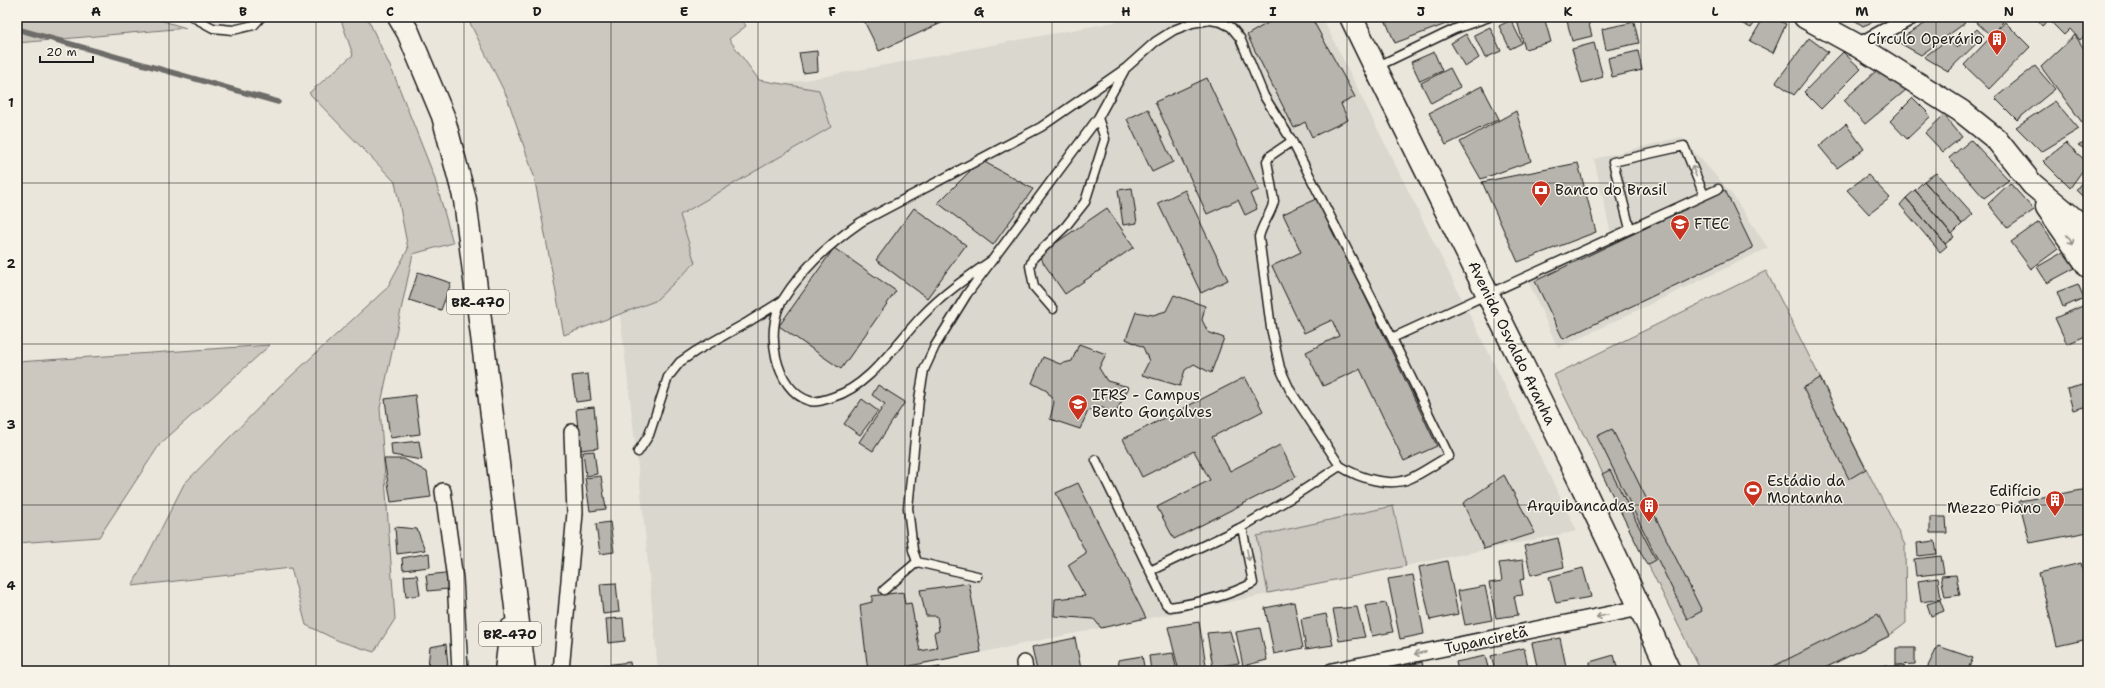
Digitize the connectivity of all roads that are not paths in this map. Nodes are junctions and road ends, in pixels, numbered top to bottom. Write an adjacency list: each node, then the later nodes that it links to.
1 (193, 17): 2 (lane)
2 (260, 17)
3 (399, 17): 34 (main road, BR-470)
4 (1351, 17): 10 (main road, Avenida Osvaldo Aranha)
5 (1489, 17): 10 (lane)
6 (1805, 17): 8 (main road)
7 (1911, 17): 8 (street)
8 (1858, 46): 13 (main road)
9 (1126, 68): 11 (lane); 12 (lane); 21 (lane)
10 (1375, 68): 20 (main road, Avenida Osvaldo Aranha)
11 (1098, 118): 18 (lane); 22 (lane)
12 (1292, 141): 23 (lane); 27 (lane)
13 (2032, 184): 17 (main road); 19 (main road, one-way to 19)
14 (1718, 189): 15 (lane)
15 (1704, 195): 16 (lane); 16 (lane, one-way to 16)
16 (1630, 229): 20 (lane)
17 (2088, 232)
18 (996, 258): 21 (lane); 30 (lane)
19 (2088, 266)
20 (1488, 292): 23 (lane); 35 (main road, Avenida Osvaldo Aranha)
21 (782, 301): 25 (lane)
22 (1053, 309)
23 (1392, 338): 27 (lane)
24 (572, 432): 39 (street)
25 (638, 452)
26 (1096, 460): 31 (lane)
27 (1340, 466): 29 (lane)
28 (443, 491): 36 (street)
29 (1242, 527): 31 (lane); 31 (lane, one-way to 31)
30 (917, 562): 32 (lane); 33 (lane)
31 (1150, 571)
32 (977, 576)
33 (884, 590)
34 (515, 598): 37 (main road, BR-470); 38 (main road, BR-470)
35 (1640, 608): 40 (street, Tupanciretã, one-way to 40); 41 (main road, Avenida Osvaldo Aranha)
36 (460, 671)
37 (506, 671)
38 (524, 671)
39 (561, 671)
40 (1332, 671)
41 (1669, 671)

